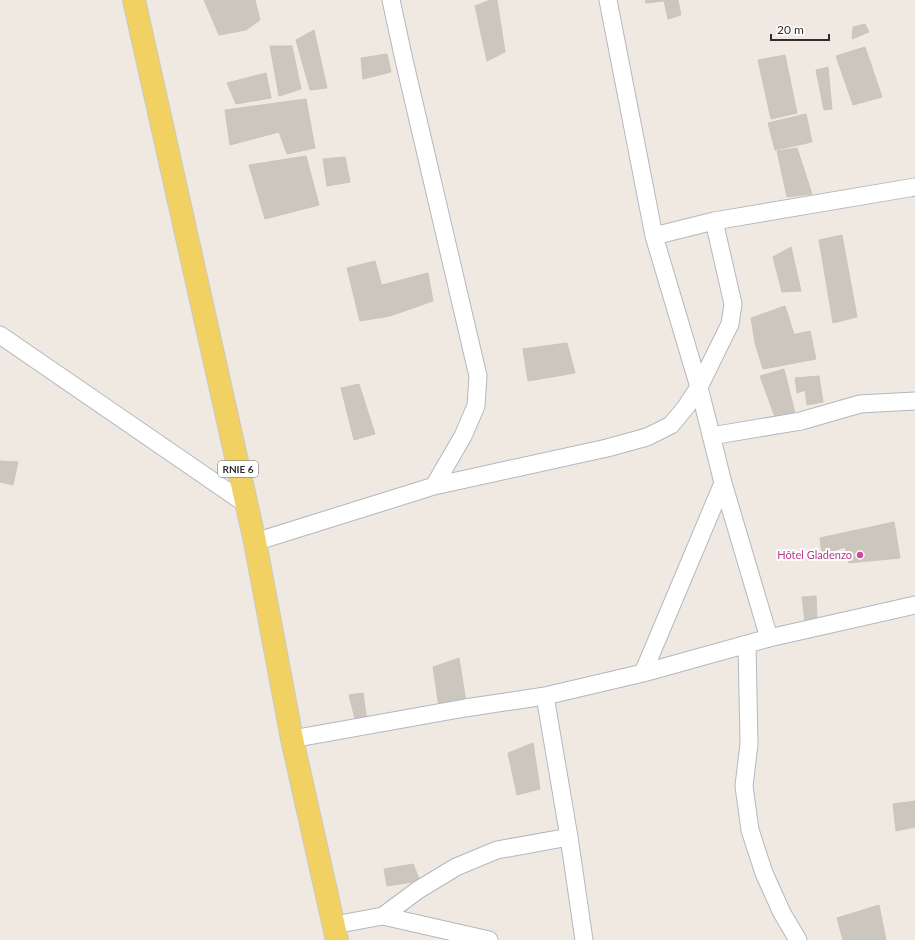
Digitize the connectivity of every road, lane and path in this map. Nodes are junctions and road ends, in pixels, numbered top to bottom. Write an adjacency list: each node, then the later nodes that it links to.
1 (134, 0): 13 (main road, RNIE 6)
2 (391, 0): 12 (street)
3 (608, 0): 6 (street)
4 (915, 187): 5 (street)
5 (714, 221): 6 (street); 8 (street)
6 (654, 236): 8 (street)
7 (0, 335): 13 (street)
8 (699, 387): 10 (street); 12 (street)
9 (915, 401): 10 (street)
10 (711, 436): 11 (street)
11 (723, 483): 16 (street); 18 (street)
12 (434, 486): 14 (street)
13 (246, 504): 14 (main road, RNIE 6)
14 (255, 542): 20 (main road, RNIE 6)
15 (915, 605): 16 (street)
16 (769, 638): 17 (street)
17 (747, 644): 18 (street); 26 (street)
18 (643, 672): 19 (street)
19 (546, 696): 20 (street); 21 (street)
20 (292, 739): 23 (main road, RNIE 6)
21 (569, 837): 22 (street); 25 (street)
22 (383, 916): 23 (street); 24 (street)
23 (336, 932)
24 (489, 940)
25 (584, 940)
26 (798, 940)

